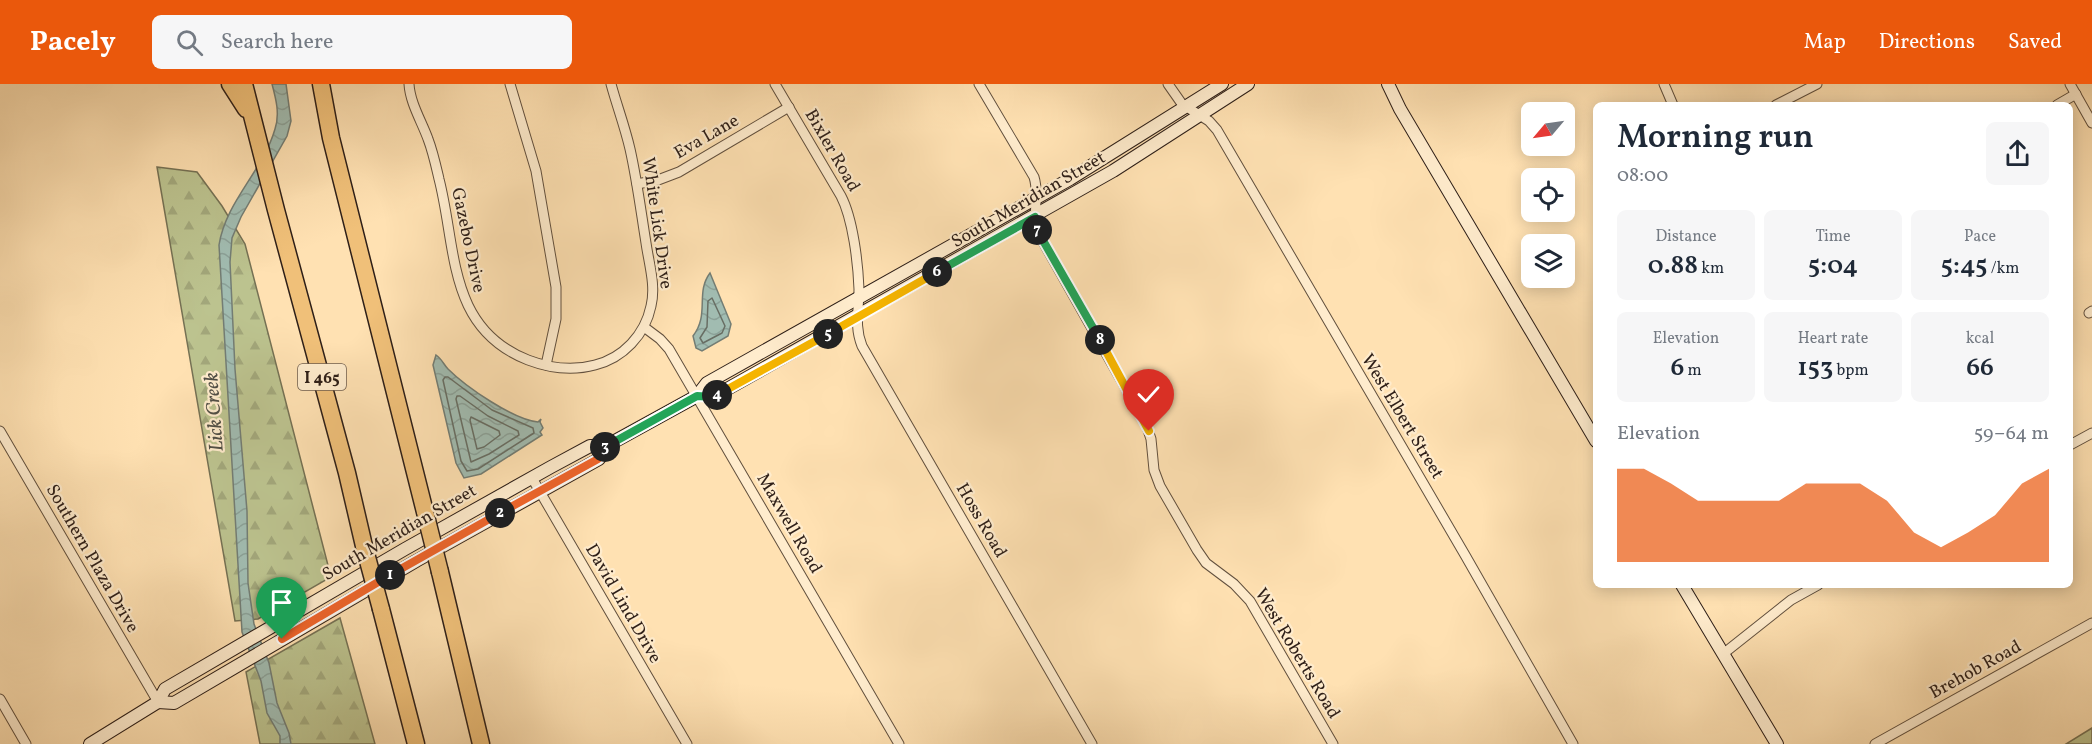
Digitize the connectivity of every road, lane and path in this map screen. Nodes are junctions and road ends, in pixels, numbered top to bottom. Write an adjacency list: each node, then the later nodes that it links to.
1 (231, 84): 25 (highway)
2 (244, 84): 25 (highway, I 465)
3 (409, 84): 30 (street, Gazebo Drive)
4 (510, 84): 30 (street)
5 (610, 84): 26 (street, White Lick Drive)
6 (775, 84): 22 (street, Bixler Road)
7 (980, 84): 27 (street, West Roberts Road)
8 (1168, 84): 23 (street, West Elbert Street)
9 (1222, 84): 23 (main road, South Meridian Street)
10 (1258, 84): 15 (main road, South Meridian Street)
11 (1388, 84): 34 (main road)
12 (1664, 84): 19 (street)
13 (1817, 84): 16 (street)
14 (2070, 84): 18 (street)
15 (1246, 85): 23 (main road, South Meridian Street)
16 (1802, 88): 20 (street)
17 (321, 89): 48 (highway, bridge)
18 (2076, 94): 21 (street); 24 (street)
19 (1672, 102)
20 (1781, 102)
21 (2062, 102)
22 (789, 107): 26 (street, Eva Lane); 28 (street, Bixler Road)
23 (1195, 111): 27 (main road, South Meridian Street); 27 (main road, South Meridian Street); 53 (street, West Elbert Street)
24 (2092, 123)
25 (256, 126): 47 (highway, I 465, bridge)
26 (637, 184): 29 (street, White Lick Drive)
27 (1036, 207): 28 (main road, South Meridian Street); 28 (main road, South Meridian Street); 52 (street, West Roberts Road)
28 (857, 308): 31 (main road, South Meridian Street); 31 (main road, South Meridian Street); 51 (street, Hoss Road)
29 (644, 327): 30 (street, White Lick Drive); 31 (street, Maxwell Road)
30 (546, 365)
31 (697, 396): 36 (main road, South Meridian Street); 50 (street, Maxwell Road)
32 (0, 431): 44 (street, Southern Plaza Drive)
33 (2092, 433): 35 (street)
34 (1593, 436)
35 (2073, 443)
36 (606, 446): 37 (main road, South Meridian Street); 38 (main road, South Meridian Street)
37 (532, 478): 38 (street, David Lind Drive); 44 (main road, South Meridian Street)
38 (540, 491): 44 (main road, South Meridian Street); 49 (street, David Lind Drive)
39 (1684, 588): 42 (main road)
40 (1813, 588): 42 (street)
41 (2092, 623): 55 (street, Brehob Road)
42 (1723, 654): 54 (main road)
43 (0, 699): 45 (street)
44 (158, 702): 46 (main road, South Meridian Street)
45 (26, 744)
46 (90, 744)
47 (416, 744)
48 (482, 744)
49 (687, 744)
50 (899, 744)
51 (1092, 744)
52 (1333, 744)
53 (1574, 744)
54 (1777, 744)
55 (1875, 744)

